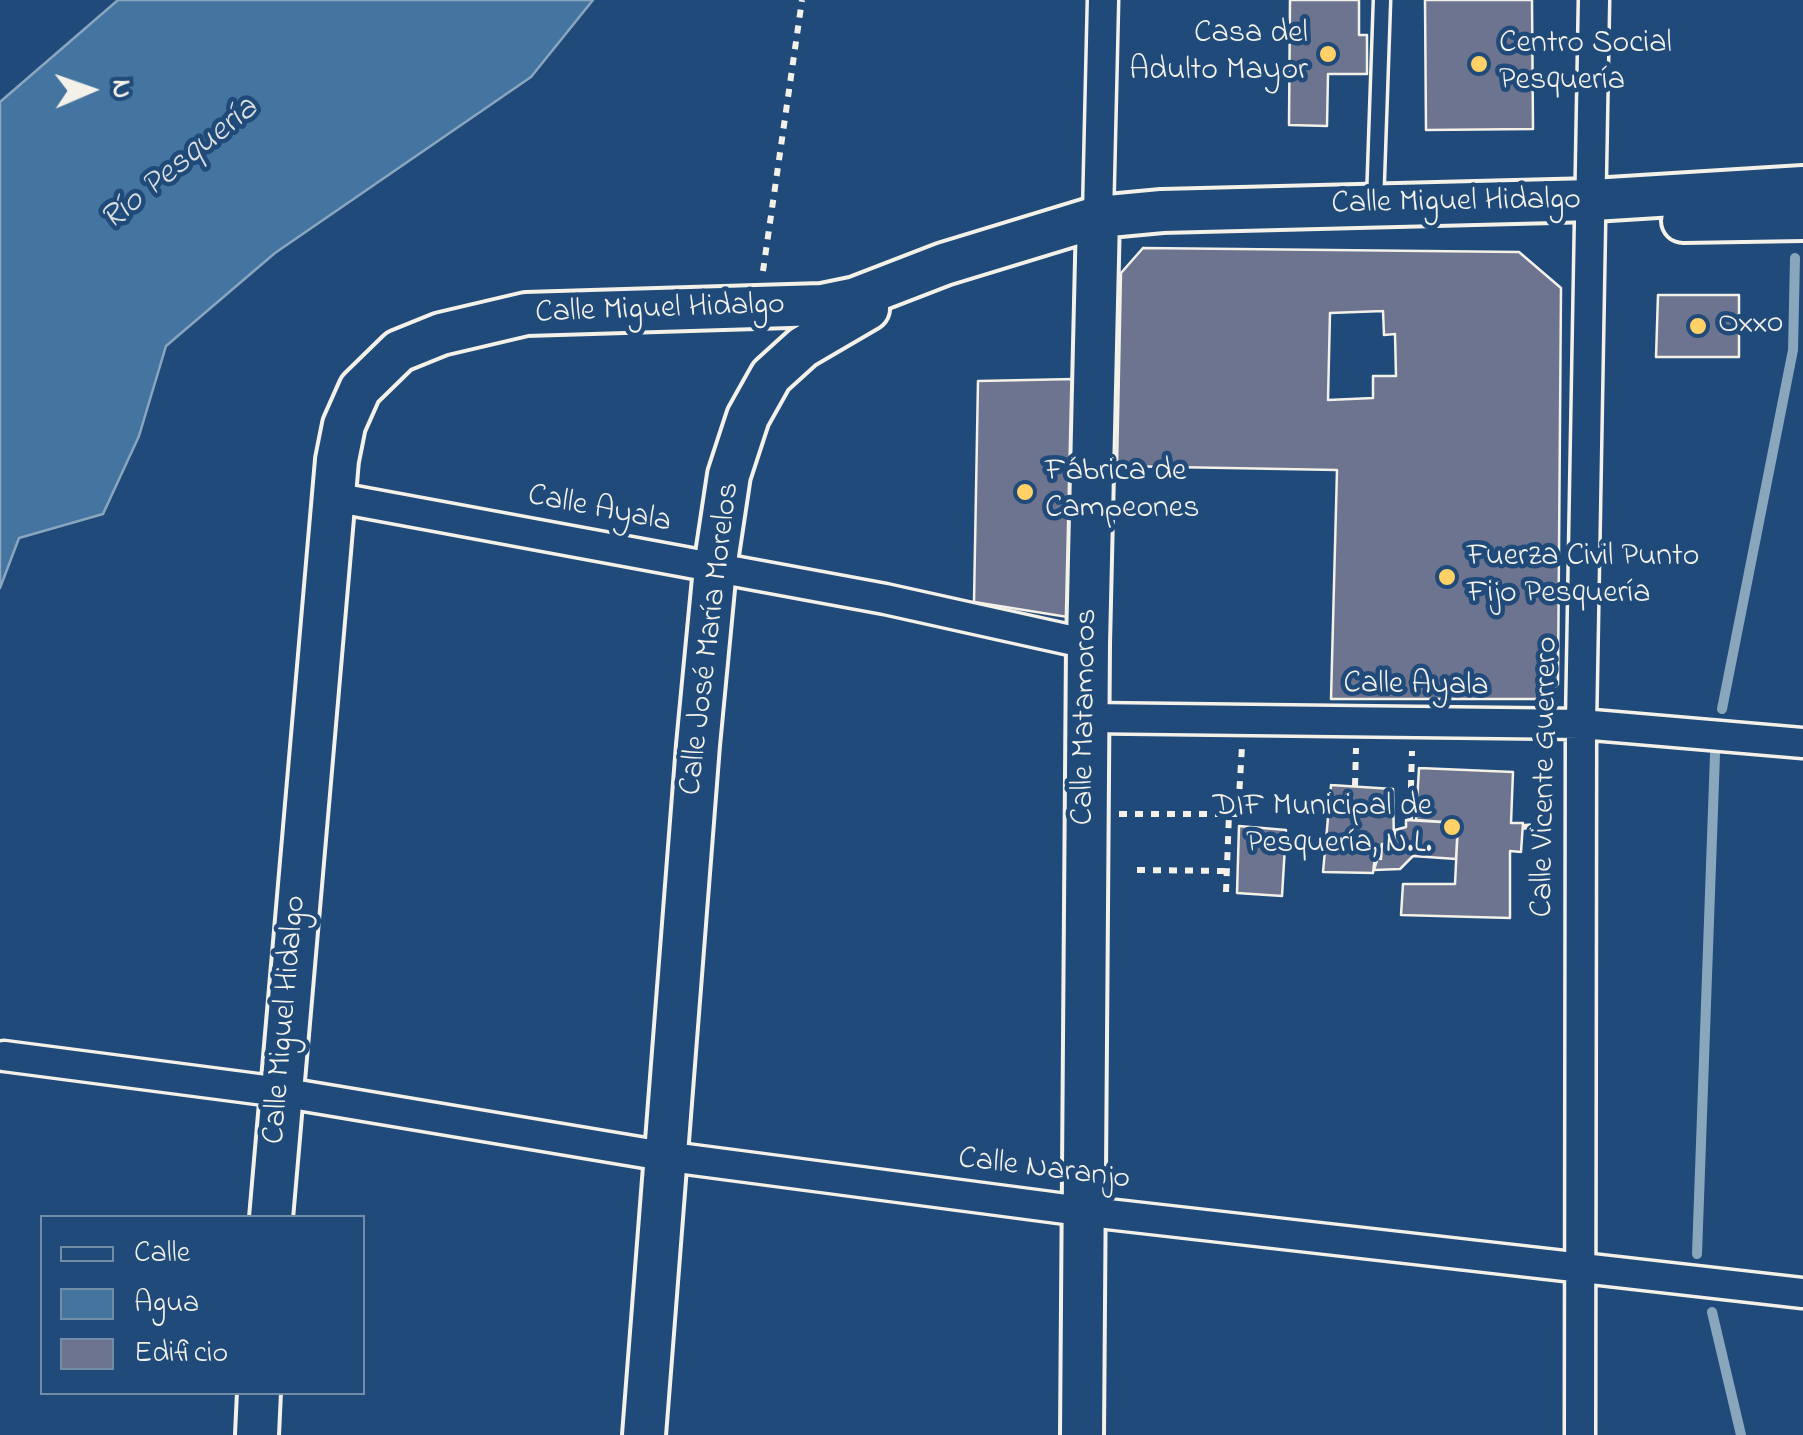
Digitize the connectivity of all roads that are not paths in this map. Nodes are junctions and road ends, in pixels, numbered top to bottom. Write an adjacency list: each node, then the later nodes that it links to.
1 (1103, 0): 8 (street, Calle Matamoros)
2 (1382, 0): 6 (lane)
3 (1594, 0): 5 (street, Calle Vicente Guerrero)
4 (1803, 187): 5 (main road, Calle Miguel Hidalgo)
5 (1592, 211): 6 (main road, Calle José María Morelos); 7 (main road, Calle José María Morelos); 13 (street, Calle Vicente Guerrero)
6 (1375, 215): 8 (main road, Calle José María Morelos)
7 (1803, 219)
8 (1096, 225): 9 (main road, Calle Miguel Hidalgo); 10 (main road, Calle José María Morelos); 11 (main road, Calle Matamoros)
9 (333, 497): 10 (street, Calle Ayala); 16 (main road, Calle Miguel Hidalgo)
10 (714, 568): 11 (street, Calle Ayala); 17 (main road, Calle José María Morelos)
11 (1088, 644): 12 (main road, Calle Matamoros)
12 (1087, 718): 13 (street, Calle Ayala); 18 (main road, Calle Matamoros)
13 (1581, 724): 14 (street, Calle Ayala); 20 (street, Calle Vicente Guerrero)
14 (1803, 742)
15 (4, 1056): 16 (street, Calle Naranjo)
16 (280, 1092): 17 (street, Calle Naranjo); 19 (main road, Calle Miguel Hidalgo)
17 (663, 1156): 18 (street, Calle Naranjo); 24 (main road, Calle José María Morelos)
18 (1080, 1212): 20 (street, Calle Naranjo); 25 (main road, Calle Matamoros)
19 (271, 1215)
20 (1579, 1267): 21 (street, Calle Naranjo); 26 (street, Calle Vicente Guerrero)
21 (1803, 1293)
22 (260, 1395): 23 (main road)
23 (256, 1435)
24 (644, 1435)
25 (1082, 1435)
26 (1580, 1435)

